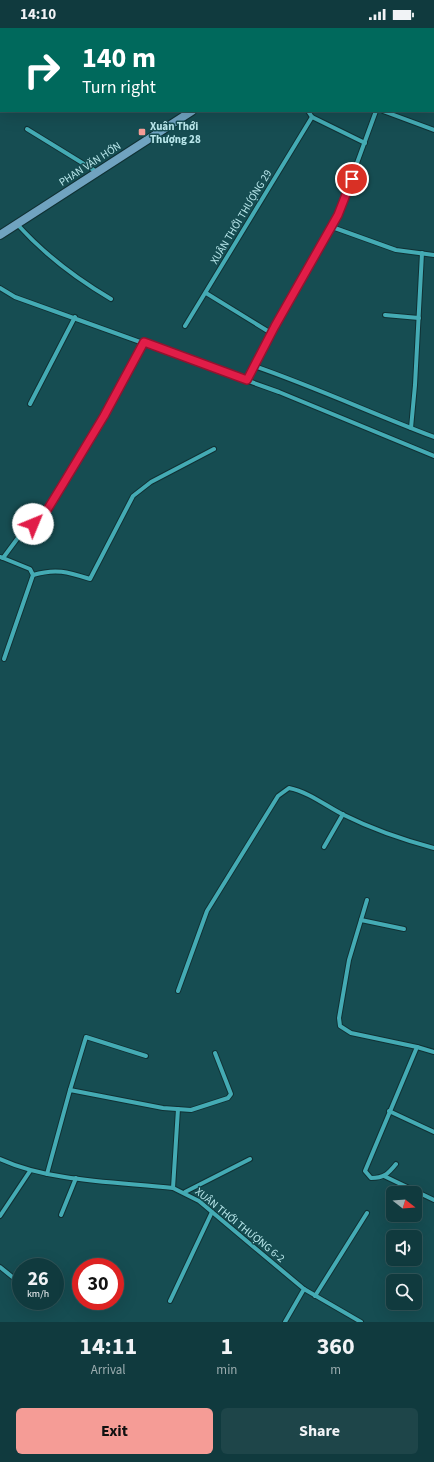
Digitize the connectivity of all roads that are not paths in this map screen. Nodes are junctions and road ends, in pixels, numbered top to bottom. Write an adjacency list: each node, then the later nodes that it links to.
1 (190, 112): 9 (main road, PHAN VĂN HỚN)
2 (309, 112): 5 (street)
3 (376, 112): 8 (street)
4 (386, 112): 7 (street)
5 (312, 117): 8 (street); 16 (street, XUÂN THỚI THƯỢNG 29)
6 (27, 130): 9 (street)
7 (434, 130)
8 (365, 143): 11 (street)
9 (98, 172): 10 (main road, PHAN VĂN HỚN)
10 (17, 224): 12 (main road, PHAN VĂN HỚN); 17 (street)
11 (332, 227): 13 (street); 22 (street)
12 (0, 235)
13 (422, 253): 14 (street); 20 (street)
14 (434, 254)
15 (0, 288): 19 (street)
16 (206, 294): 21 (street, XUÂN THỚI THƯỢNG 29); 22 (street)
17 (111, 299)
18 (385, 315): 20 (street)
19 (75, 317): 23 (street); 26 (street)
20 (419, 318): 27 (street)
21 (185, 326)
22 (271, 333): 24 (street)
23 (144, 342): 25 (street); 31 (street)
24 (254, 366): 25 (street); 27 (street)
25 (247, 380): 30 (street)
26 (30, 404)
27 (411, 428): 28 (street)
28 (434, 437)
29 (214, 449): 32 (street)
30 (434, 456)
31 (2, 558): 32 (street)
32 (33, 575): 33 (street)
33 (4, 659)
34 (343, 814): 35 (street); 36 (street); 40 (street)
35 (324, 847)
36 (434, 848)
37 (366, 900): 38 (street)
38 (361, 920): 39 (street); 41 (street)
39 (404, 929)
40 (178, 991)
41 (417, 1047): 42 (street); 47 (street)
42 (434, 1052)
43 (215, 1053): 46 (street)
44 (146, 1056): 45 (street)
45 (70, 1090): 46 (street); 53 (street)
46 (178, 1109): 56 (street)
47 (389, 1111): 48 (street); 54 (street)
48 (434, 1132)
49 (250, 1159): 57 (street)
50 (0, 1160): 52 (street, XUÂN THỚI THƯỢNG 6-2)
51 (396, 1164): 54 (street)
52 (30, 1171): 53 (street, XUÂN THỚI THƯỢNG 6-2); 62 (street)
53 (47, 1174): 55 (street, XUÂN THỚI THƯỢNG 6-2)
54 (384, 1176): 58 (street)
55 (76, 1178): 56 (street, XUÂN THỚI THƯỢNG 6-2); 61 (street)
56 (173, 1188): 57 (street, XUÂN THỚI THƯỢNG 6-2)
57 (185, 1192): 59 (street, XUÂN THỚI THƯỢNG 6-2)
58 (434, 1200)
59 (212, 1212): 65 (street, XUÂN THỚI THƯỢNG 6-2); 67 (street)
60 (367, 1213): 66 (street)
61 (61, 1215)
62 (0, 1216)
63 (0, 1267): 64 (street)
64 (12, 1277)
65 (304, 1289): 66 (street, XUÂN THỚI THƯỢNG 6-2); 68 (street)
66 (316, 1296): 69 (street, XUÂN THỚI THƯỢNG 6-2)
67 (170, 1301)
68 (286, 1322)
69 (360, 1322)

